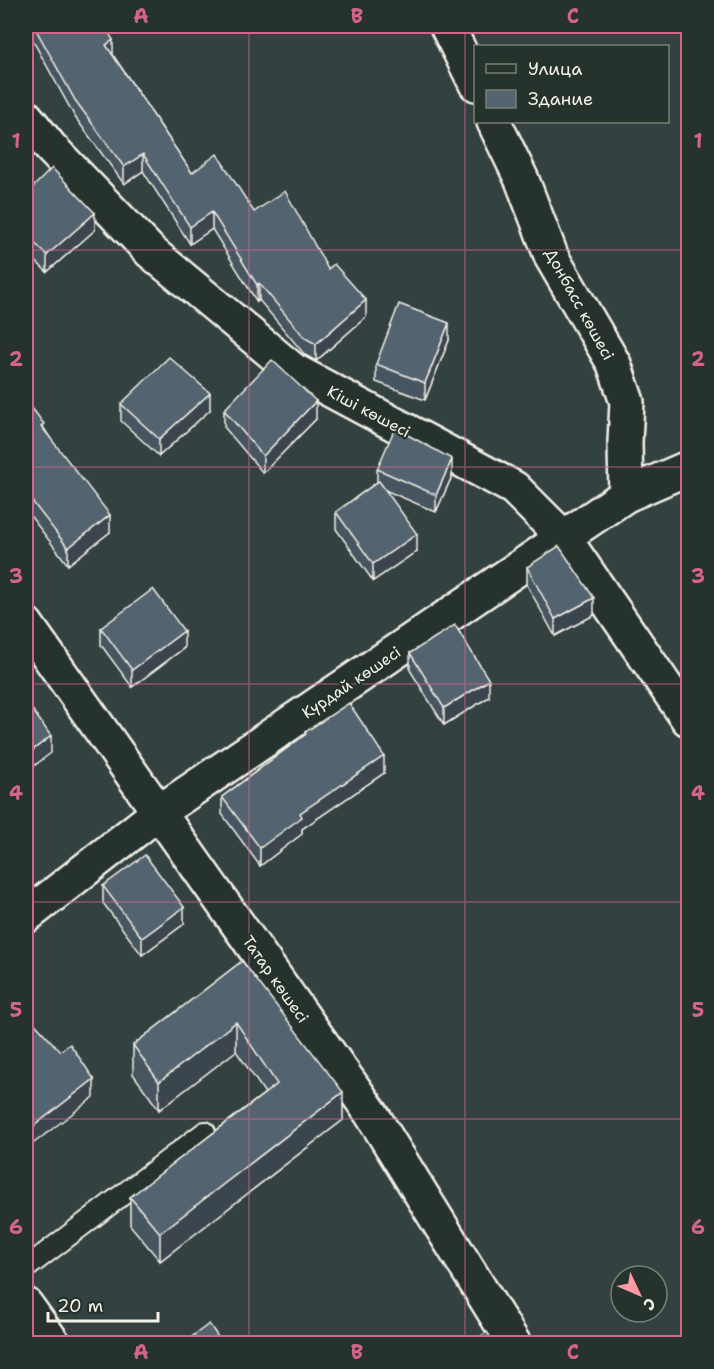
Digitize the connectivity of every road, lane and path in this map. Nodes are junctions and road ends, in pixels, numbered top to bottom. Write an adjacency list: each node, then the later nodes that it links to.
1 (447, 26): 2 (street)
2 (474, 80)
3 (26, 117): 7 (street, Кіші көшесі)
4 (494, 123): 6 (street, Донбасс көшесі)
5 (688, 468): 6 (street, Күрдай көшесі)
6 (626, 495): 7 (street, Күрдай көшесі)
7 (564, 538): 9 (street, Кіші көшесі); 10 (street, Күрдай көшесі)
8 (26, 624): 10 (street, Татар көшесі)
9 (688, 719)
10 (159, 812): 11 (street, Күрдай көшесі); 16 (street, Татар көшесі)
11 (26, 916)
12 (206, 1132): 13 (lane)
13 (26, 1268)
14 (26, 1305): 15 (street)
15 (54, 1344)
16 (514, 1344)

